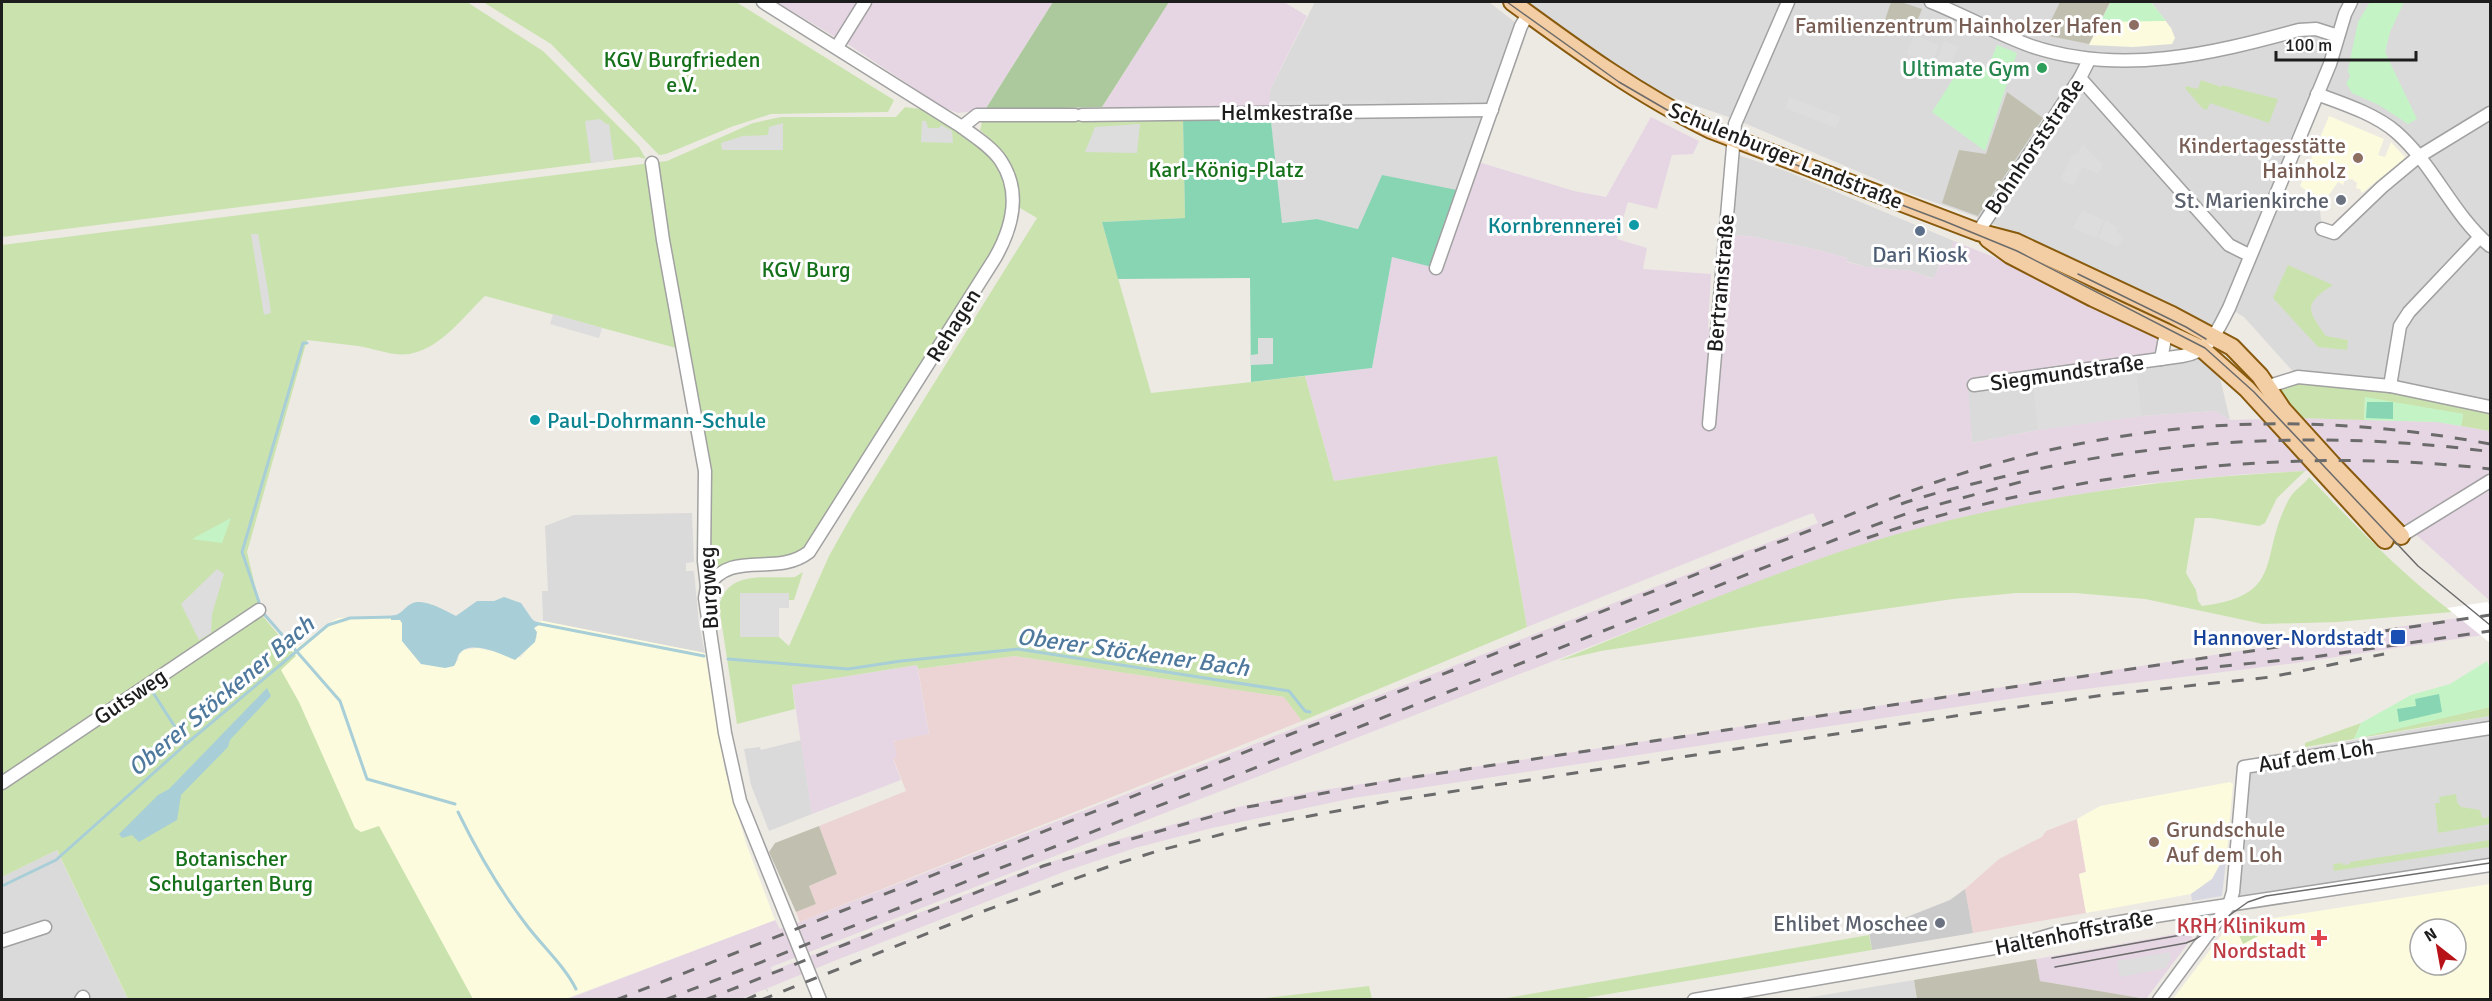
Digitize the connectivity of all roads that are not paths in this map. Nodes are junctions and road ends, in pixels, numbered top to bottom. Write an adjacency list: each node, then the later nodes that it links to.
1 (763, 2): 10 (street, Rehagen)
2 (865, 2): 10 (street)
3 (1512, 2): 8 (main road, Schulenburger Landstraße)
4 (1788, 2): 17 (street, Bertramstraße)
5 (1931, 2): 7 (street)
6 (2351, 2): 9 (street)
7 (1948, 5): 11 (street)
8 (1528, 14): 14 (street); 17 (main road, Schulenburger Landstraße)
9 (2338, 36): 11 (street); 13 (street)
10 (837, 47): 16 (street, Rehagen)
11 (2089, 60): 12 (street, Bohnhorststraße)
12 (2080, 78): 21 (street, Bohnhorststraße); 24 (street)
13 (2318, 94): 18 (street); 24 (street)
14 (1492, 110): 16 (street, Helmkestraße); 25 (street)
15 (2490, 113): 18 (street)
16 (962, 128): 37 (street, Rehagen)
17 (1733, 140): 21 (main road, Schulenburger Landstraße); 34 (street, Bertramstraße)
18 (2418, 157): 20 (street); 22 (street)
19 (652, 163): 37 (street, Burgweg)
20 (2322, 229)
21 (1978, 232): 26 (main road, Schulenburger Landstraße); 27 (main road, Schulenburger Landstraße)
22 (2480, 237): 23 (street); 31 (street)
23 (2490, 246)
24 (2249, 255): 27 (street)
25 (1436, 268)
26 (2166, 333): 28 (main road, Schulenburger Landstraße); 29 (street, Siegmundstraße)
27 (2214, 337): 28 (street); 32 (main road, Schulenburger Landstraße)
28 (2202, 349): 29 (street, Siegmundstraße); 36 (main road, Schulenburger Landstraße)
29 (2161, 359): 30 (street, Siegmundstraße)
30 (1974, 385)
31 (2390, 386): 32 (street); 33 (street)
32 (2266, 387): 36 (main road, Schulenburger Landstraße)
33 (2490, 407)
34 (1708, 424)
35 (2490, 481): 36 (street)
36 (2393, 538)
37 (707, 587): 45 (street, Burgweg)
38 (260, 610): 40 (street, Gutsweg)
39 (2490, 728): 42 (street, Auf dem Loh)
40 (2, 783)
41 (2490, 865): 42 (street, Haltenhoffstraße)
42 (2229, 905): 46 (street, Haltenhoffstraße); 47 (street)
43 (45, 927): 44 (street)
44 (2, 941)
45 (820, 999)
46 (1694, 999)
47 (2158, 999)

